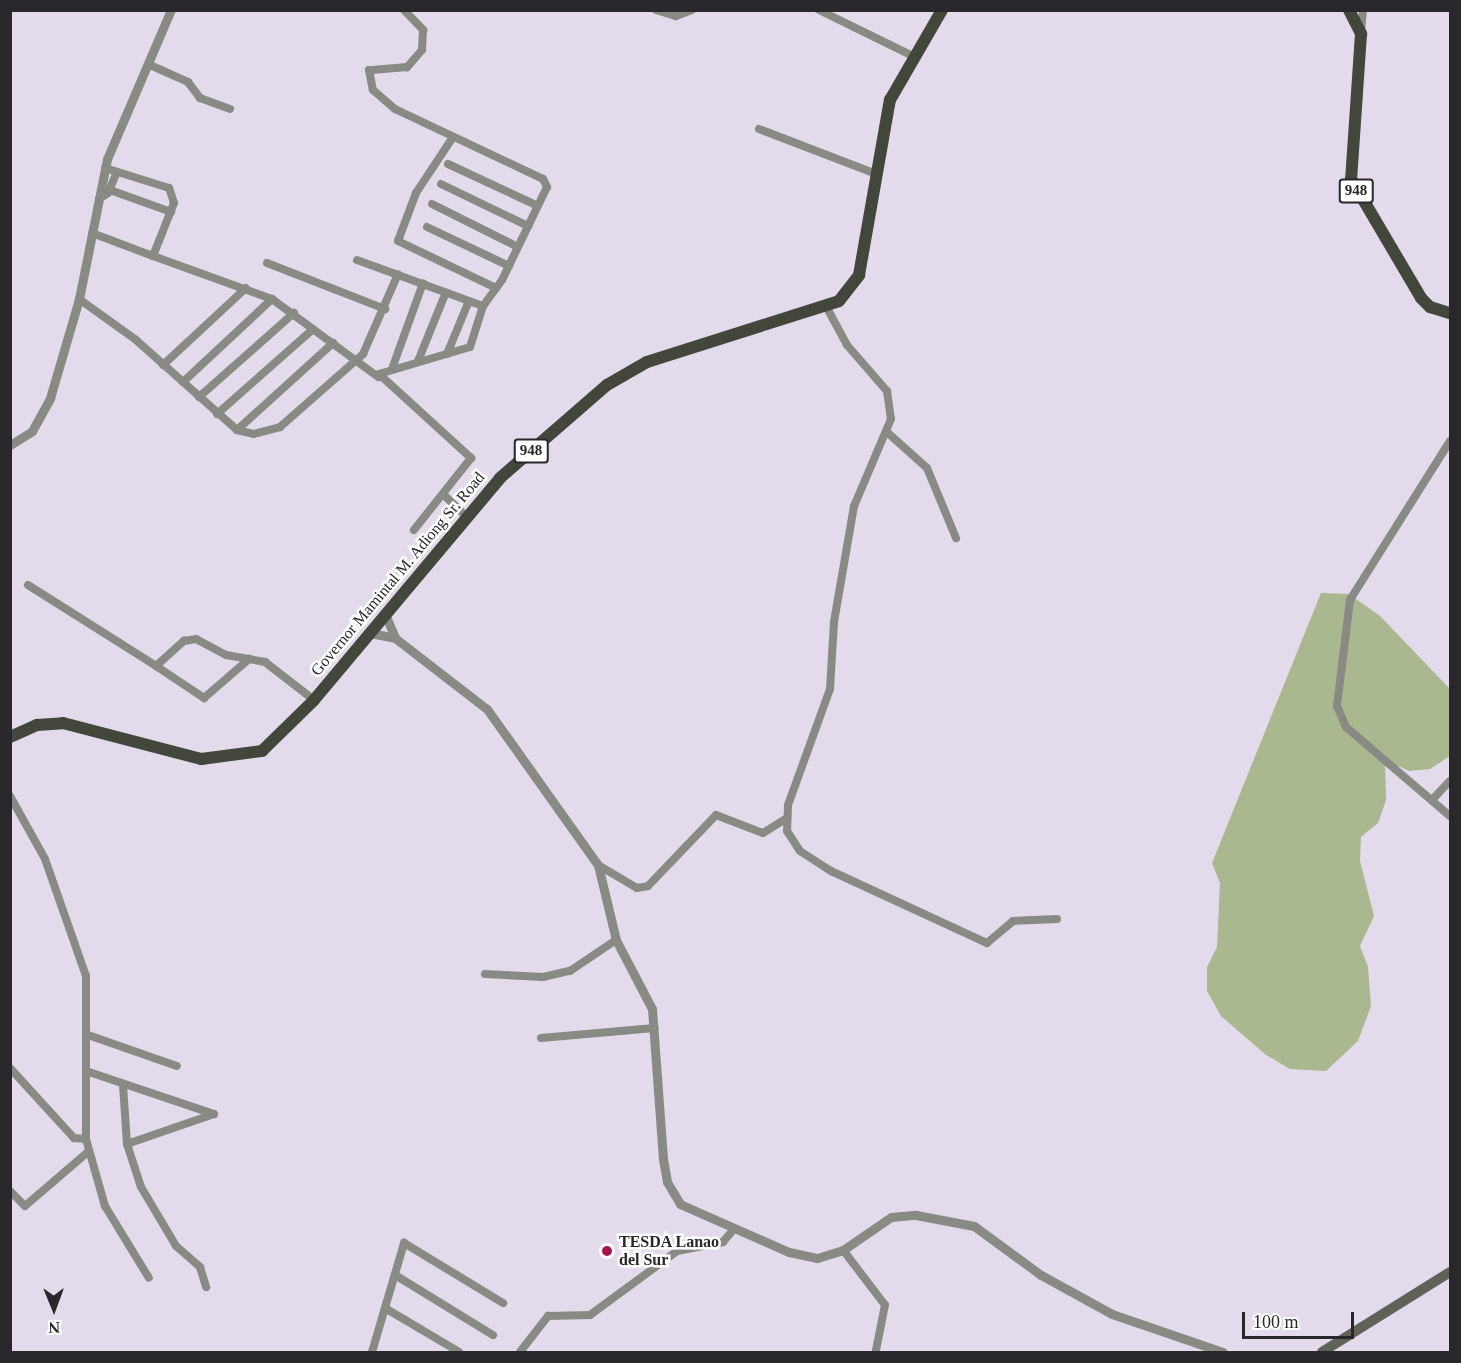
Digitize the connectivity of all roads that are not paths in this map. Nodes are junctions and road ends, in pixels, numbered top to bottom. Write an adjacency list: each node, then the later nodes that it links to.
1 (171, 10): 11 (street)
2 (404, 10): 14 (street)
3 (656, 10): 4 (street)
4 (692, 10)
5 (819, 10): 10 (street)
6 (942, 10): 10 (main road, Governor Mamintal M. Adiong Sr. Road / 948)
7 (1349, 10): 9 (main road)
8 (1363, 10): 9 (street)
9 (1361, 34): 45 (main road, 948)
10 (911, 56): 18 (main road, Governor Mamintal M. Adiong Sr. Road / 948)
11 (150, 64): 12 (street); 16 (street)
12 (230, 109)
13 (759, 129): 18 (street)
14 (453, 137): 23 (street); 36 (street)
15 (448, 164): 23 (street)
16 (105, 168): 17 (street); 21 (street)
17 (117, 172): 20 (street); 24 (street)
18 (876, 174): 42 (main road, Governor Mamintal M. Adiong Sr. Road / 948)
19 (441, 184): 25 (street)
20 (110, 190): 21 (street); 24 (street)
21 (99, 200): 27 (street)
22 (432, 204): 28 (street)
23 (538, 206): 25 (street)
24 (171, 212): 29 (street)
25 (528, 226): 28 (street)
26 (427, 227): 32 (street)
27 (92, 233): 29 (street); 38 (street)
28 (518, 246): 32 (street)
29 (153, 256): 35 (street)
30 (357, 260): 33 (street)
31 (267, 263): 43 (street)
32 (509, 266): 36 (street)
33 (398, 274): 34 (street); 43 (street)
34 (423, 283): 37 (street); 52 (street)
35 (246, 288): 39 (street); 51 (street)
36 (496, 288): 41 (street)
37 (446, 292): 40 (street); 50 (street)
38 (79, 299): 51 (street); 60 (street)
39 (272, 299): 44 (street); 54 (street)
40 (469, 301): 41 (street); 48 (street)
41 (483, 306): 48 (street)
42 (827, 308): 58 (street); 62 (main road, Governor Mamintal M. Adiong Sr. Road / 948)
43 (385, 309): 49 (street)
44 (294, 313): 46 (street); 55 (street)
45 (1450, 313)
46 (314, 329): 47 (street); 56 (street)
47 (333, 343): 49 (street); 57 (street)
48 (447, 354): 50 (street)
49 (356, 361): 53 (street); 57 (street)
50 (418, 361): 52 (street)
51 (163, 365): 54 (street)
52 (393, 366): 53 (street)
53 (378, 376): 61 (street)
54 (183, 382): 55 (street)
55 (199, 397): 56 (street)
56 (217, 414): 57 (street)
57 (237, 430)
58 (888, 433): 64 (street); 77 (street)
59 (1450, 441): 75 (street)
60 (10, 445)
61 (444, 495): 62 (street); 63 (street)
62 (466, 516): 66 (main road, Governor Mamintal M. Adiong Sr. Road / 948)
63 (414, 530)
64 (956, 537)
65 (28, 585): 70 (street)
66 (385, 614): 67 (main road, Governor Mamintal M. Adiong Sr. Road / 948); 68 (street)
67 (370, 633): 68 (street); 71 (main road, Governor Mamintal M. Adiong Sr. Road / 948)
68 (395, 638): 78 (street)
69 (249, 659): 70 (street); 70 (street); 71 (street)
70 (156, 666)
71 (314, 700): 72 (main road, Governor Mamintal M. Adiong Sr. Road / 948)
72 (10, 737)
73 (1450, 781): 75 (street)
74 (10, 796): 83 (street)
75 (1432, 800): 76 (street)
76 (1450, 816)
77 (785, 819): 78 (street); 79 (street)
78 (598, 865): 80 (street)
79 (1057, 919)
80 (616, 940): 81 (street); 82 (street)
81 (485, 974)
82 (655, 1028): 84 (street); 93 (street)
83 (88, 1035): 85 (street); 87 (street)
84 (541, 1038)
85 (177, 1066)
86 (10, 1068): 89 (street)
87 (89, 1072): 88 (street); 89 (street)
88 (123, 1085): 90 (street); 90 (street)
89 (86, 1139): 91 (street)
90 (127, 1144): 98 (street)
91 (89, 1150): 92 (street); 97 (street)
92 (10, 1191)
93 (734, 1229): 94 (street); 106 (street)
94 (843, 1250): 103 (street); 107 (street)
95 (1450, 1272): 108 (main road)
96 (395, 1275): 99 (street); 100 (street); 101 (street)
97 (149, 1278)
98 (206, 1287)
99 (503, 1303)
100 (385, 1308): 102 (street); 104 (street)
101 (493, 1335)
102 (444, 1348): 105 (street)
103 (876, 1350)
104 (372, 1353)
105 (459, 1353)
106 (520, 1353)
107 (1223, 1353)
108 (1322, 1353)

